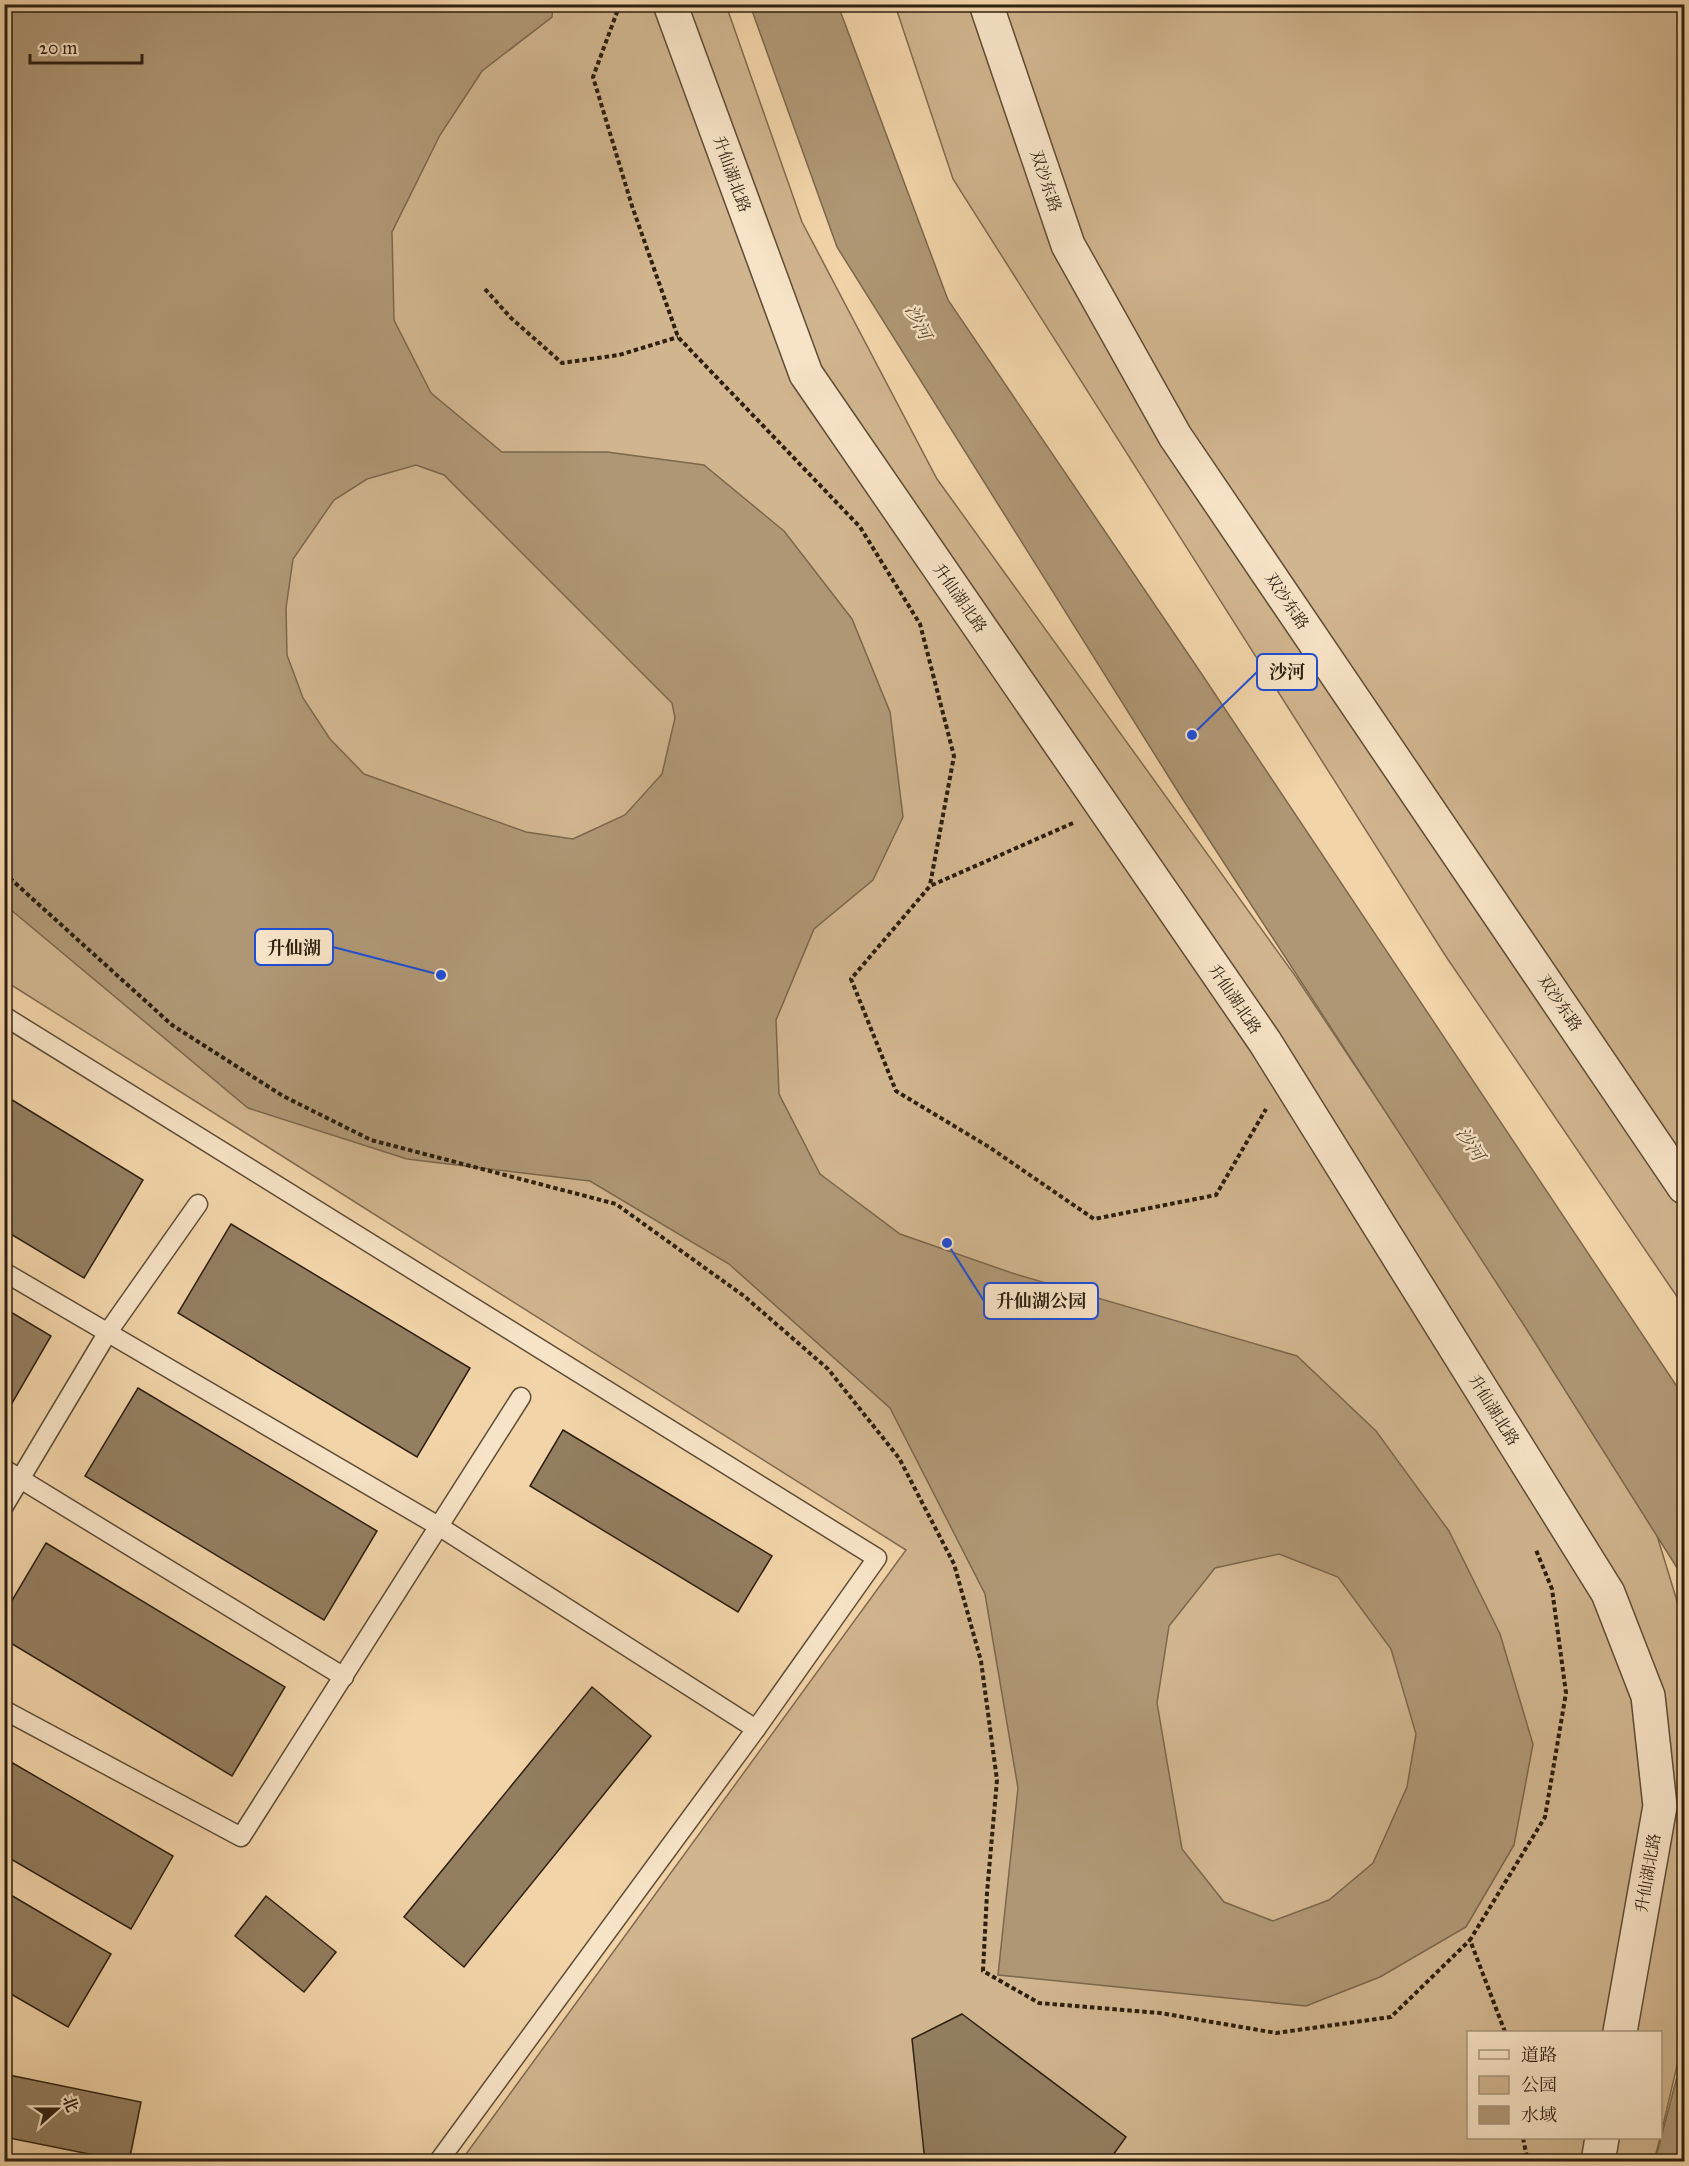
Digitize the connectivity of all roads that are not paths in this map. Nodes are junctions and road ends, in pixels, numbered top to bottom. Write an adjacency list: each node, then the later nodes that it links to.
1 (670, 4): 16 (street, 升仙湖北路)
2 (986, 4): 4 (street, 双沙东路)
3 (4, 1016): 15 (lane)
4 (1684, 1187)
5 (198, 1204): 7 (lane)
6 (4, 1272): 7 (lane)
7 (108, 1332): 10 (lane); 12 (lane)
8 (521, 1397): 12 (lane)
9 (4, 1469): 10 (lane)
10 (21, 1479): 11 (lane); 13 (lane)
11 (4, 1506)
12 (440, 1527): 13 (lane); 15 (lane)
13 (344, 1677): 14 (lane)
14 (4, 1710)
15 (756, 1729): 18 (lane)
16 (1620, 2031)
17 (1602, 2139): 19 (street)
18 (438, 2162)
19 (1598, 2162)

